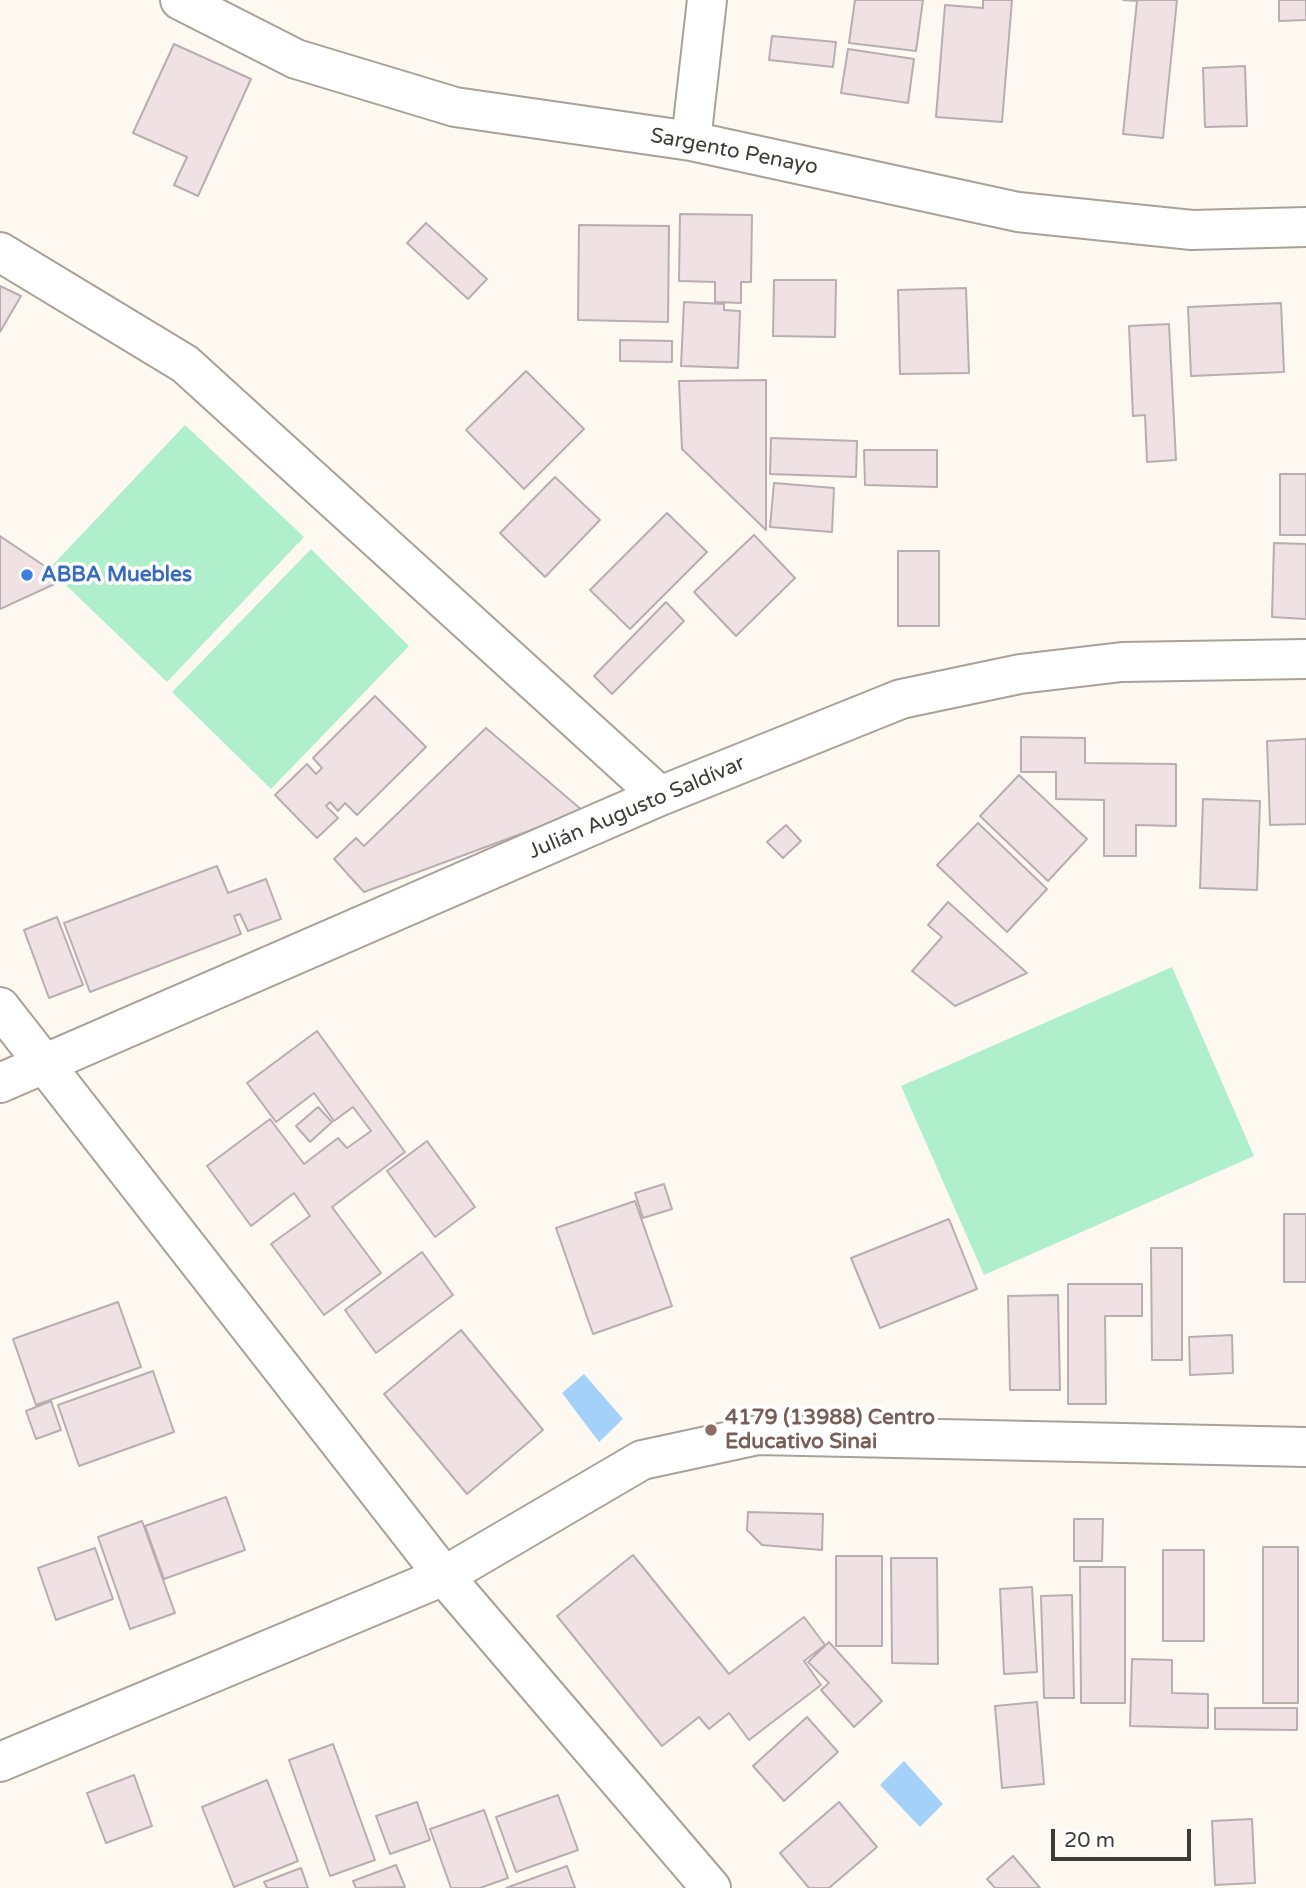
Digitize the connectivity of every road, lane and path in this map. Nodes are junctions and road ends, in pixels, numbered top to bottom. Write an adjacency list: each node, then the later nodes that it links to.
1 (180, 0): 3 (street, Sargento Penayo)
2 (707, 0): 3 (street)
3 (691, 141): 4 (street, Sargento Penayo)
4 (1306, 227)
5 (0, 252): 7 (street)
6 (1306, 659): 7 (street, Julián Augusto Saldívar)
7 (660, 796): 9 (street, Julián Augusto Saldívar)
8 (0, 1007): 9 (street)
9 (43, 1067): 10 (street, Julián Augusto Saldívar); 12 (street)
10 (0, 1083)
11 (1306, 1447): 12 (street)
12 (444, 1576): 13 (street); 14 (street)
13 (0, 1762)
14 (711, 1888)

